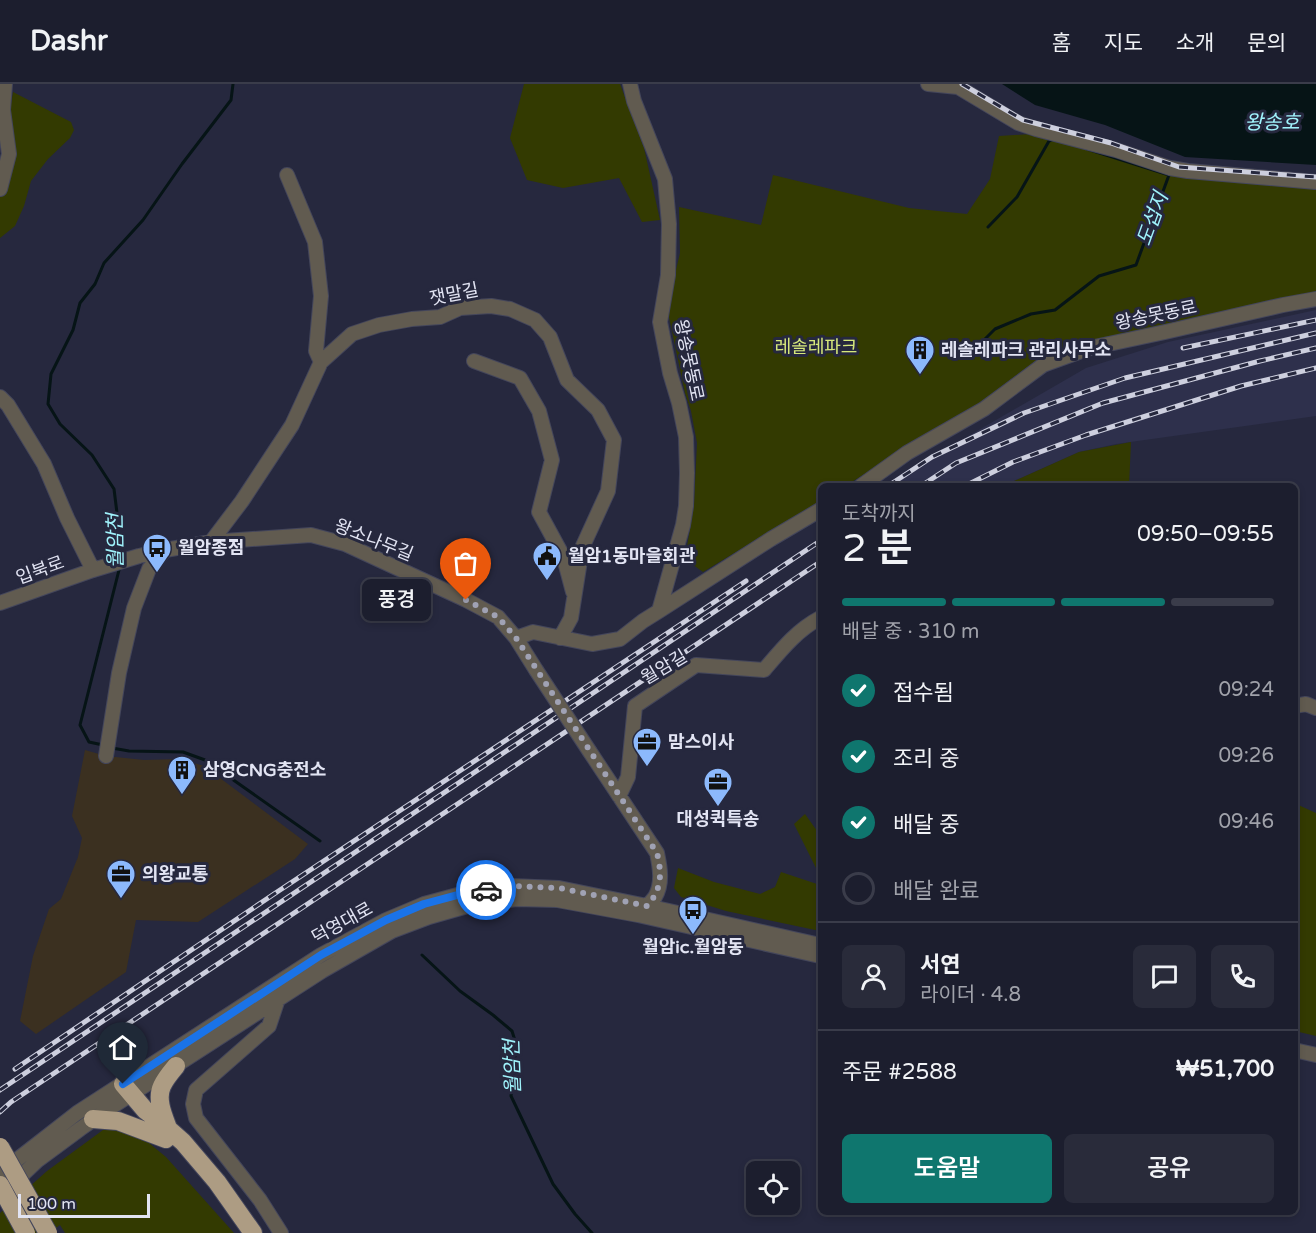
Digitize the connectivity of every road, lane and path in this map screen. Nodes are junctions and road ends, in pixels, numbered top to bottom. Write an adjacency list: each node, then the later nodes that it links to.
1 (5, 84): 6 (street)
2 (630, 84): 19 (street, 왕송못동로)
3 (928, 84): 5 (street)
4 (287, 175): 9 (street)
5 (1316, 182)
6 (0, 189)
7 (1316, 299): 11 (street, 왕송못동로)
8 (474, 361): 17 (street)
9 (321, 362): 13 (street, 잿말길); 17 (street, 잿말길)
10 (0, 397): 16 (street)
11 (865, 483)
12 (818, 511): 19 (street)
13 (211, 542): 14 (street, 왕소나무길); 21 (street, 왕소나무길)
14 (165, 550): 15 (street, 왕소나무길); 25 (street)
15 (139, 556): 16 (street, 입북로)
16 (99, 568): 18 (street, 입북로)
17 (574, 596): 22 (street, 잿말길)
18 (0, 603)
19 (659, 611): 22 (street)
20 (818, 619): 26 (street, 월암길)
21 (516, 638): 22 (street); 26 (street, bridge)
22 (560, 638)
23 (1298, 705): 24 (street)
24 (1316, 708)
25 (106, 756)
26 (619, 796): 27 (street)
27 (643, 911): 28 (street, 덕영대로); 29 (street, 덕영대로); 30 (street, 덕영대로); 36 (street, 덕영대로)
28 (818, 945)
29 (818, 955)
30 (278, 999): 35 (street, 덕영대로); 47 (street)
31 (1298, 1051): 32 (street)
32 (1316, 1055)
33 (1298, 1059): 34 (street)
34 (1316, 1062)
35 (176, 1066): 36 (street, 덕영대로); 38 (highway)
36 (127, 1089): 37 (street); 38 (highway); 40 (street)
37 (93, 1119): 38 (highway); 42 (street)
38 (167, 1134): 45 (highway); 46 (highway)
39 (0, 1147): 44 (highway, bridge)
40 (0, 1173)
41 (0, 1185): 43 (highway, bridge)
42 (0, 1196)
43 (26, 1233)
44 (48, 1233)
45 (241, 1233)
46 (254, 1233)
47 (281, 1233)

